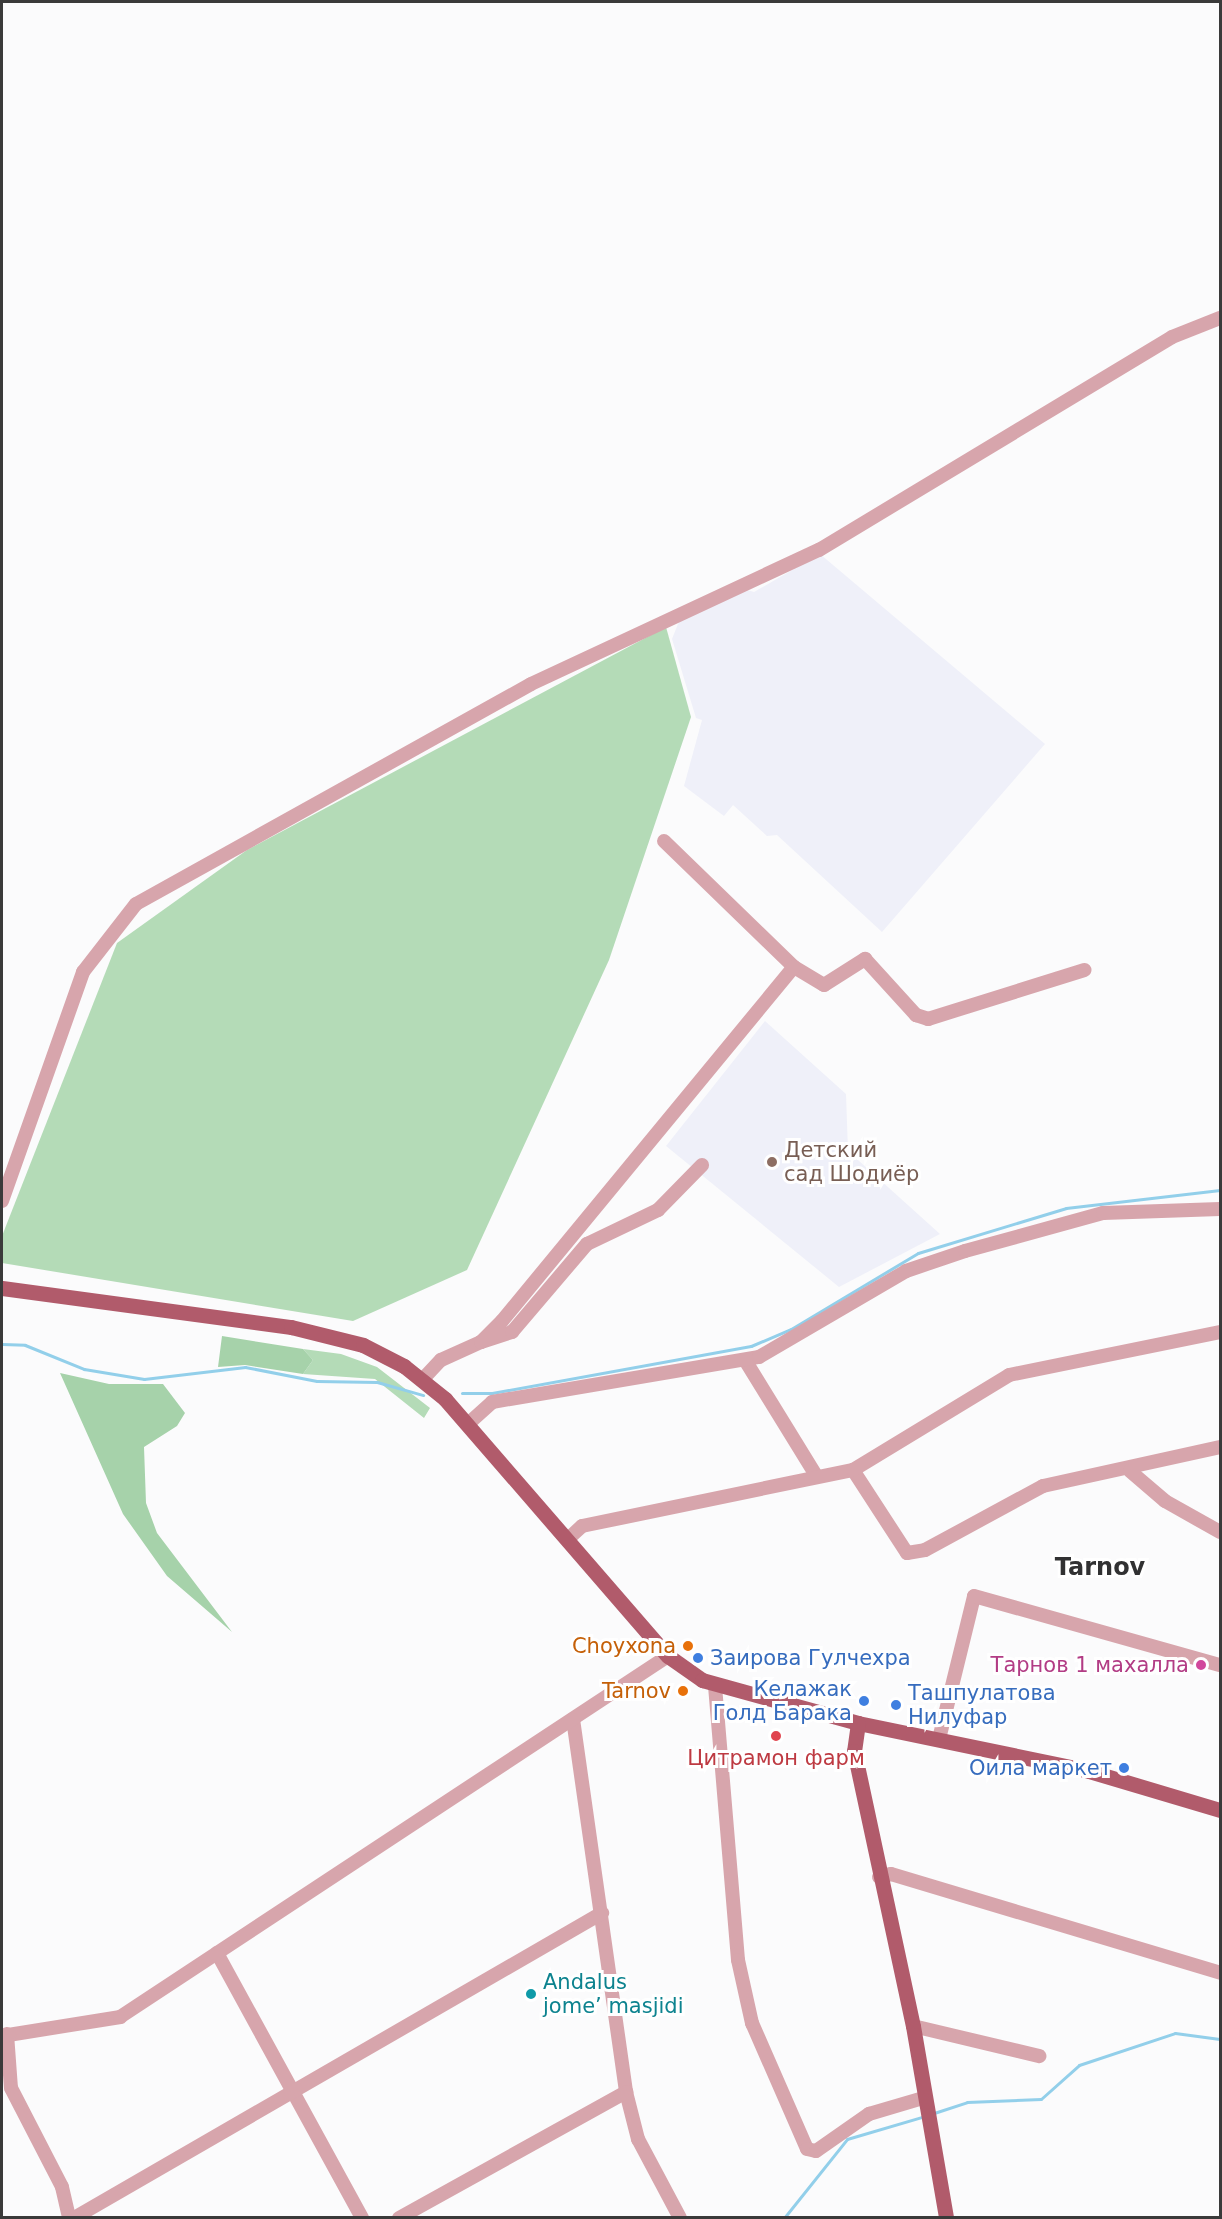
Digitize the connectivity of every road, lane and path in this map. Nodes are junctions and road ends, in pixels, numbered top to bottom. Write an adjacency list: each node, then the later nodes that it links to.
1 (1221, 318): 6 (street)
2 (664, 841): 3 (street)
3 (794, 967): 4 (street); 10 (street)
4 (1084, 970)
5 (702, 1165): 10 (street)
6 (2, 1201)
7 (1221, 1209): 11 (street)
8 (2, 1288): 12 (main road)
9 (1221, 1332): 15 (street)
10 (481, 1342): 12 (street)
11 (745, 1360): 13 (street); 17 (street)
12 (423, 1379): 13 (main road)
13 (469, 1423): 19 (main road)
14 (1221, 1447): 16 (street)
15 (853, 1470): 16 (street); 17 (street)
16 (1130, 1471): 18 (street)
17 (817, 1477): 19 (street)
18 (1221, 1532)
19 (568, 1539): 20 (main road)
20 (668, 1656): 22 (main road); 23 (street)
21 (1221, 1665): 25 (street)
22 (715, 1686): 24 (main road); 36 (street)
23 (573, 1719): 28 (street); 29 (street)
24 (858, 1723): 25 (main road); 27 (main road)
25 (939, 1739): 26 (main road)
26 (1221, 1810)
27 (879, 1877): 30 (street); 31 (main road)
28 (602, 1913): 34 (street); 35 (street)
29 (217, 1953): 32 (street); 35 (street)
30 (1221, 1973)
31 (913, 2026): 33 (street); 36 (main road)
32 (4, 2035): 37 (street)
33 (1039, 2056)
34 (626, 2092): 40 (street); 41 (street)
35 (293, 2093): 38 (street); 39 (street)
36 (924, 2102): 42 (main road)
37 (69, 2217)
38 (74, 2217)
39 (362, 2217)
40 (399, 2217)
41 (680, 2217)
42 (946, 2217)

